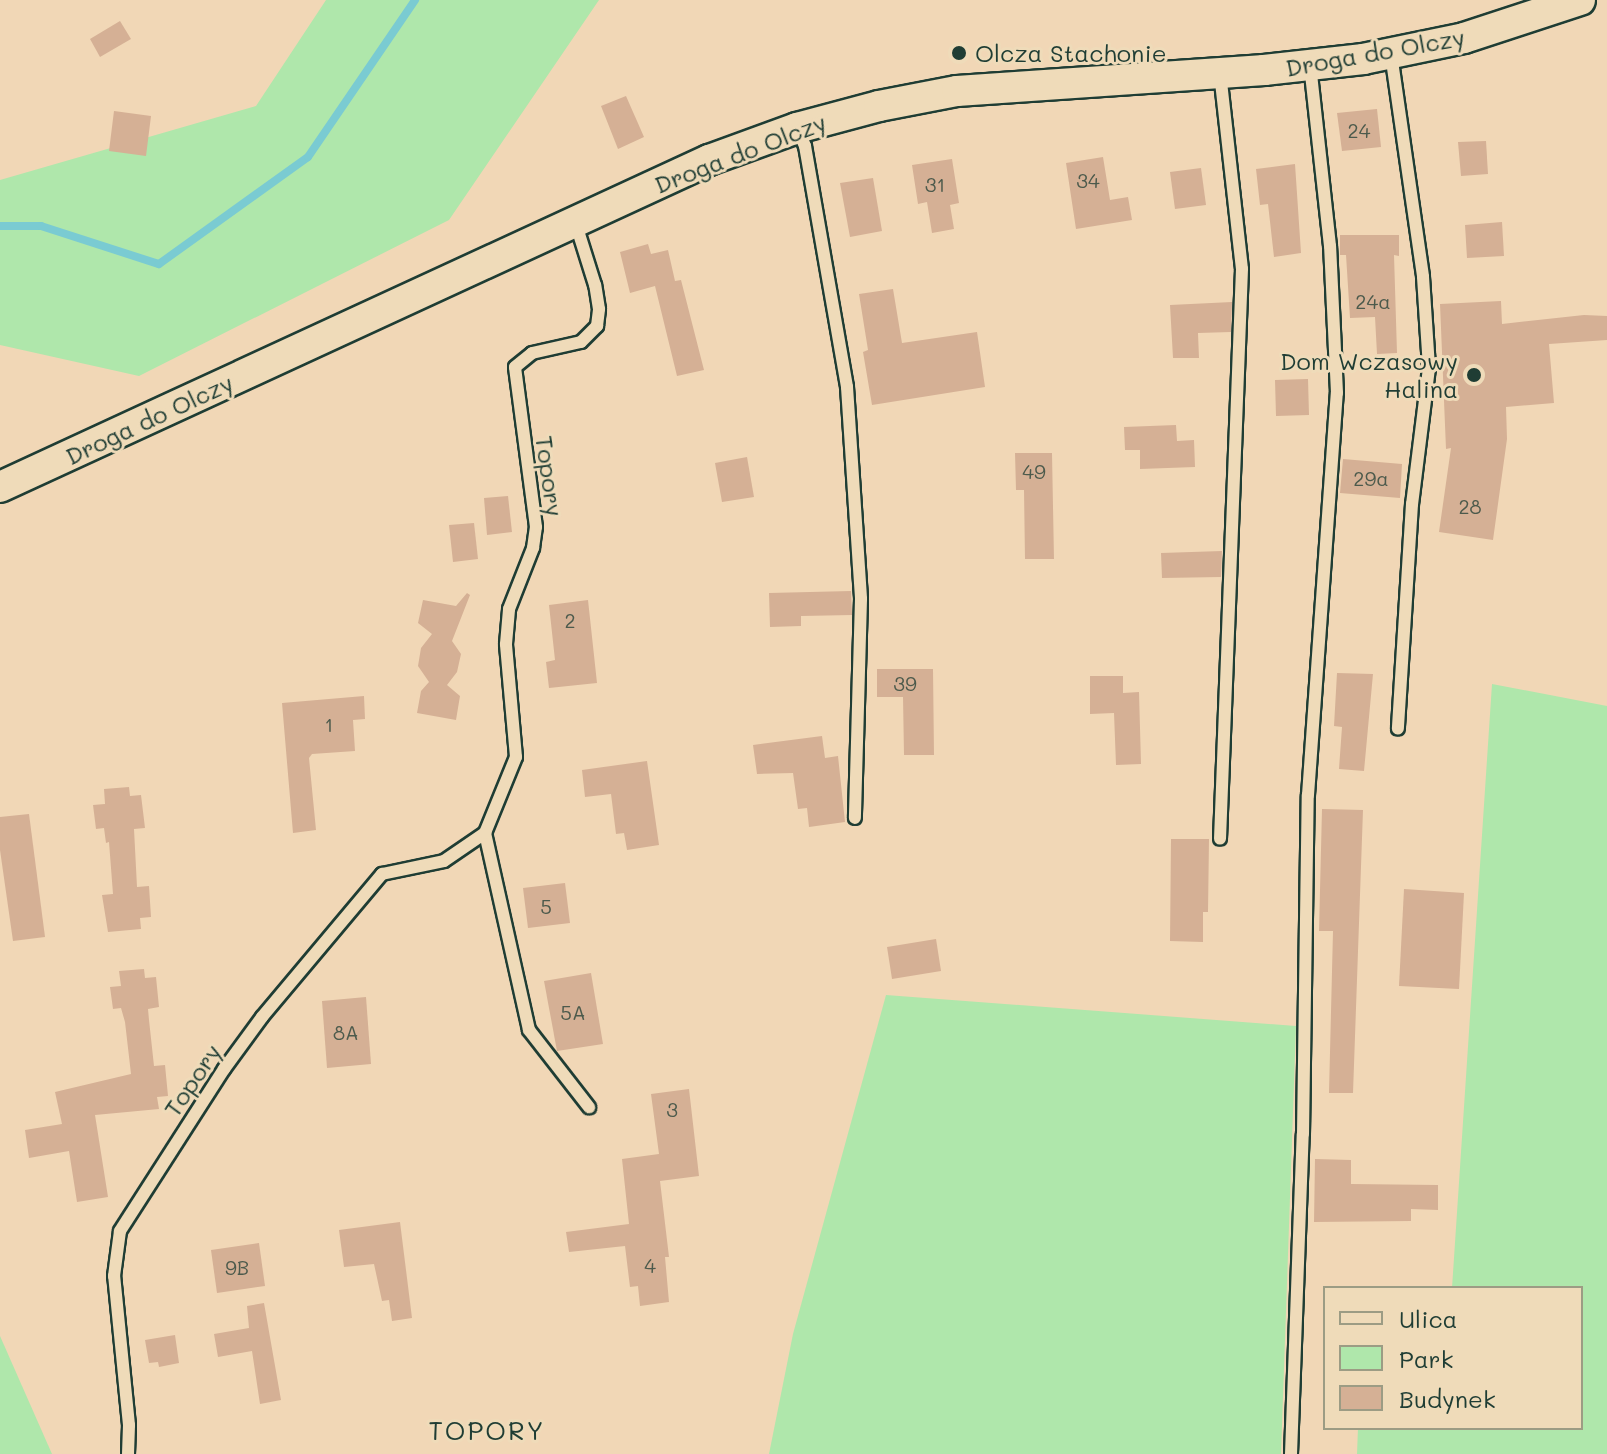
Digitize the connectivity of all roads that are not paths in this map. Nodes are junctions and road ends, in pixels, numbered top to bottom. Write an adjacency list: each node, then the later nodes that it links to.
1 (1580, 0): 2 (street, Droga do Olczy)
2 (1391, 54): 3 (street, Droga do Olczy); 8 (lane)
3 (1310, 66): 4 (street, Droga do Olczy); 14 (lane)
4 (1220, 73): 5 (street, Droga do Olczy); 11 (lane)
5 (797, 128): 6 (street, Droga do Olczy); 9 (lane)
6 (575, 221): 7 (street, Droga do Olczy); 10 (lane, Topory)
7 (0, 487)
8 (1398, 729)
9 (855, 818)
10 (485, 833): 12 (lane); 13 (lane, Topory)
11 (1220, 839)
12 (589, 1107)
13 (128, 1454)
14 (1291, 1454)

